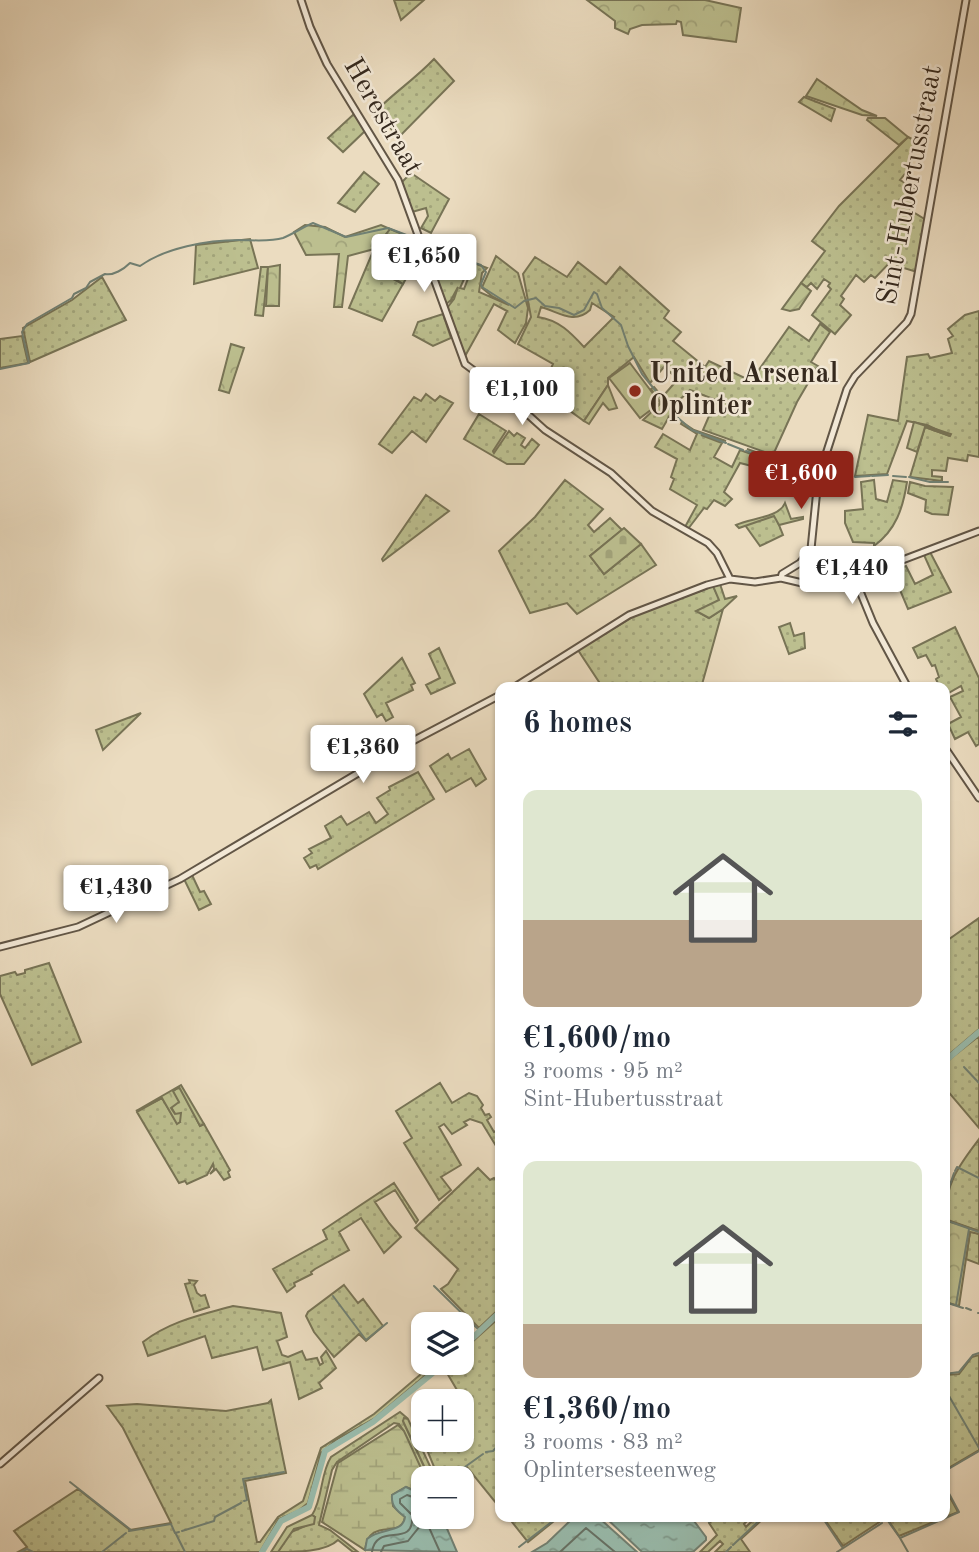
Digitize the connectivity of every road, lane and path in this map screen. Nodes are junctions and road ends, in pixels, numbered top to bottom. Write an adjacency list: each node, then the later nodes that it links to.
1 (301, 0): 5 (street, Herestraat)
2 (965, 0): 4 (street, Sint-Hubertusstraat)
3 (979, 531): 6 (street)
4 (780, 578): 5 (street); 6 (street)
5 (730, 579): 7 (street)
6 (855, 579): 8 (street)
7 (523, 682)
8 (905, 682)
9 (495, 698): 12 (street)
10 (950, 755): 11 (street)
11 (979, 798)
12 (0, 947)
13 (99, 1378): 14 (street)
14 (0, 1464)

